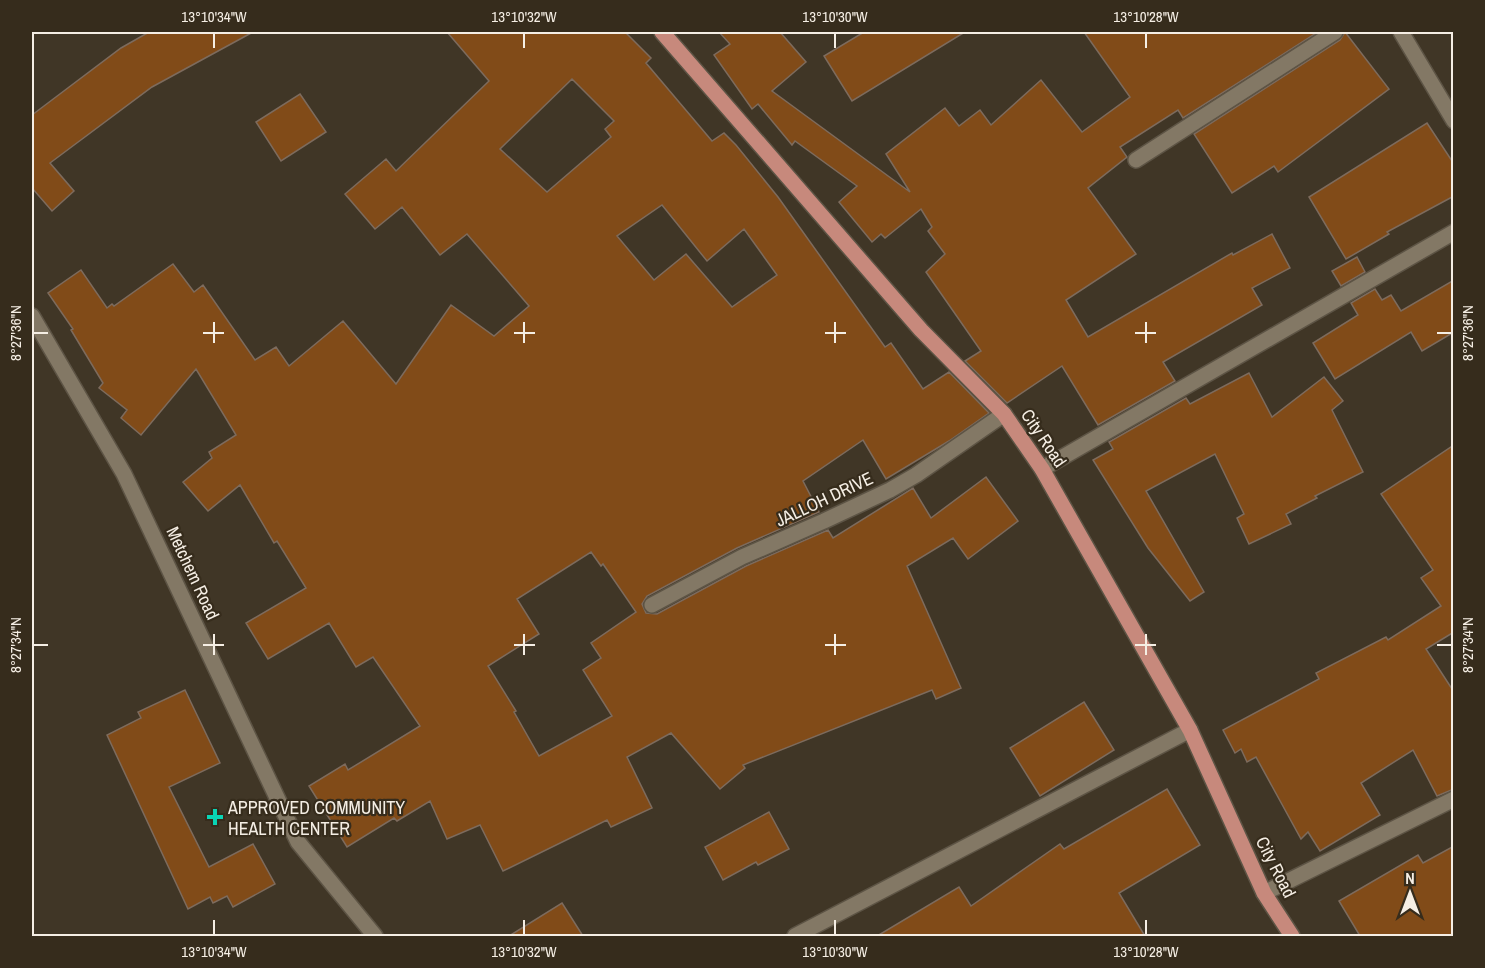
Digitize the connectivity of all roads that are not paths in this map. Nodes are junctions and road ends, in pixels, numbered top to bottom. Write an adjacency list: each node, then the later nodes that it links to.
1 (662, 32): 8 (main road, City Road)
2 (1335, 32): 5 (street)
3 (1401, 32): 4 (street)
4 (1454, 121)
5 (1136, 160)
6 (1454, 232): 9 (street)
7 (32, 316): 14 (street, Metchem Road)
8 (1004, 414): 9 (main road, City Road); 10 (street, JALLOH DRIVE)
9 (1042, 469): 11 (main road, City Road)
10 (652, 604)
11 (1190, 730): 13 (main road, City Road); 15 (street)
12 (1454, 799): 13 (street)
13 (1264, 893): 16 (main road, City Road)
14 (375, 936)
15 (795, 936)
16 (1292, 936)

